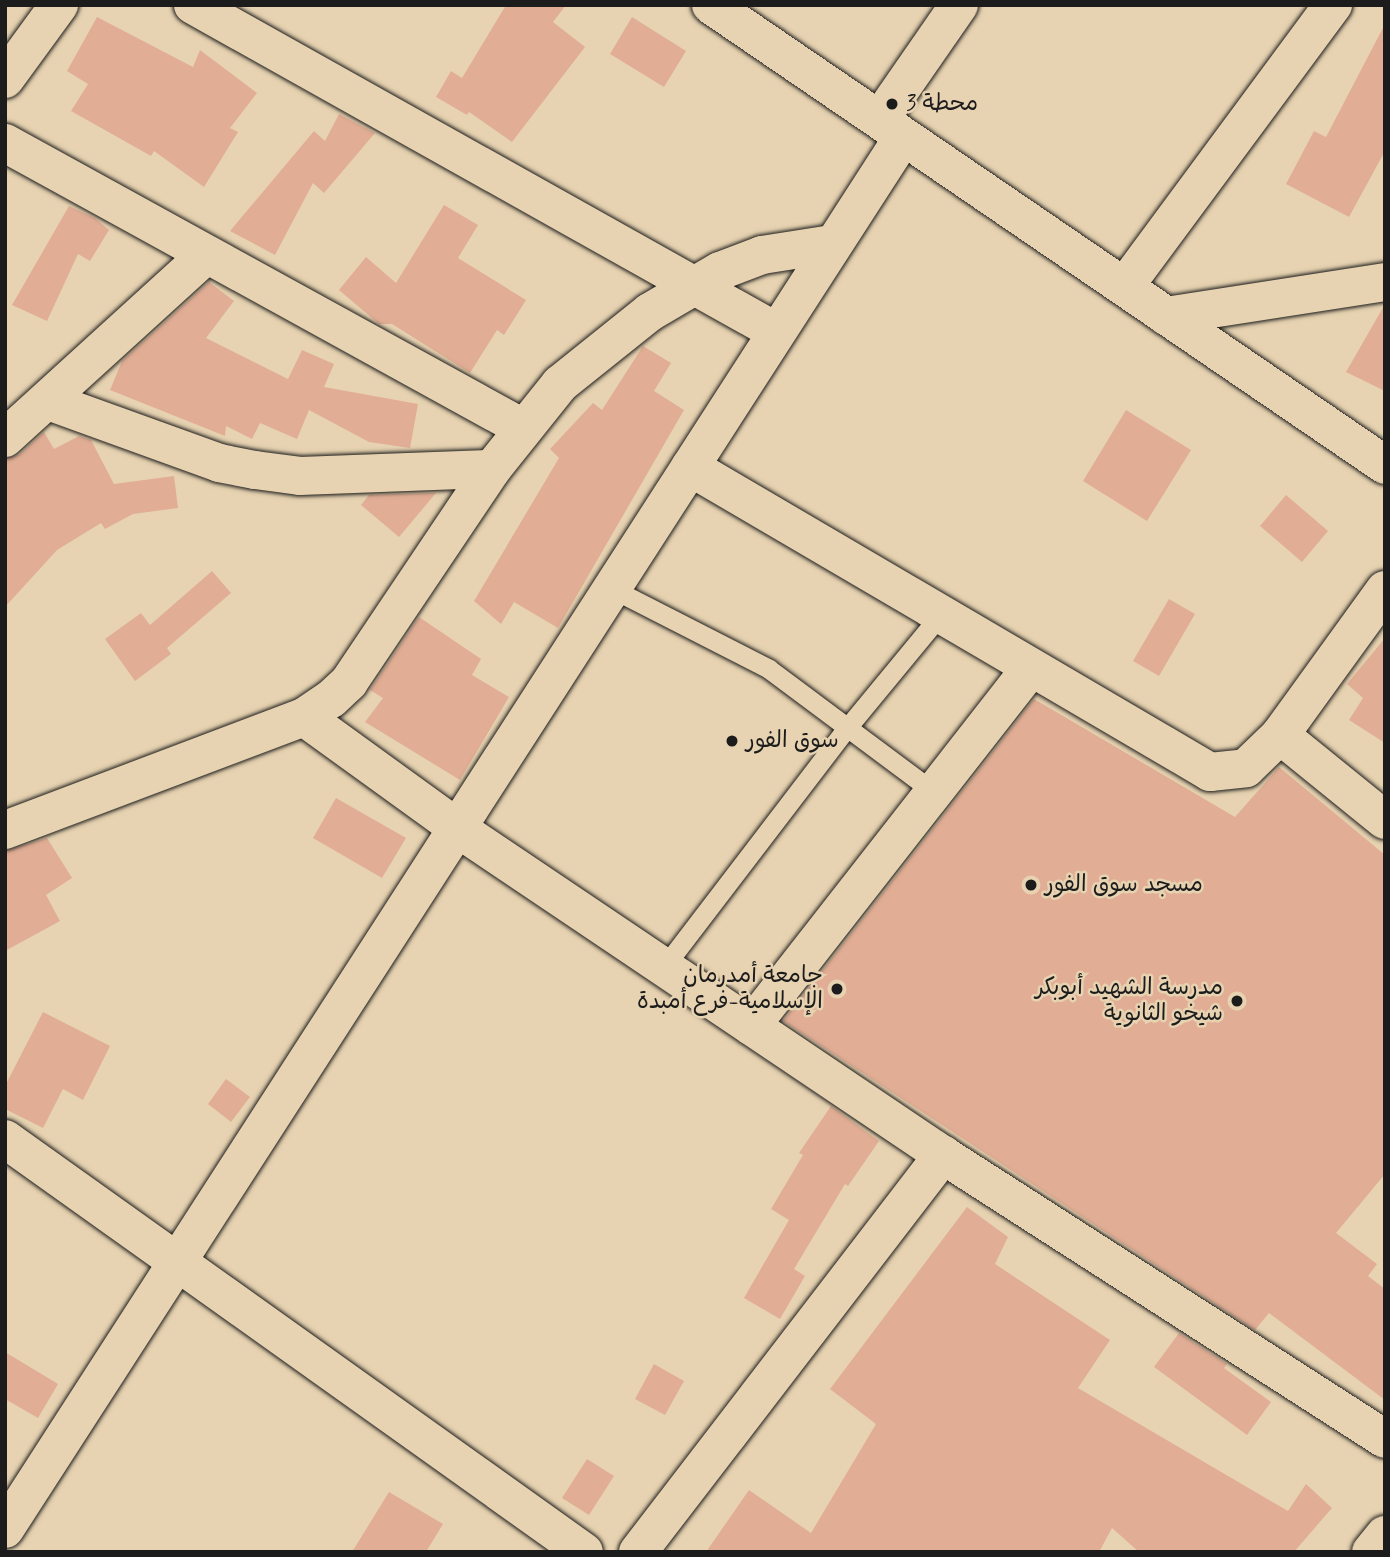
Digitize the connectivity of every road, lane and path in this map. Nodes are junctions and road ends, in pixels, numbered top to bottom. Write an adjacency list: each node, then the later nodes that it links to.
1 (58, 5): 6 (street)
2 (193, 5): 12 (street)
3 (711, 5): 7 (street)
4 (959, 5): 7 (street)
5 (1333, 5): 13 (street)
6 (5, 79)
7 (891, 128): 9 (street); 13 (street)
8 (5, 143): 10 (street)
9 (832, 244): 12 (street); 15 (street)
10 (205, 256): 16 (street); 17 (street)
11 (1385, 282): 14 (street)
12 (693, 285): 15 (street); 17 (street)
13 (1125, 286): 14 (street)
14 (1166, 316): 19 (street)
15 (775, 331): 20 (street)
16 (48, 401): 18 (street); 21 (street)
17 (523, 428): 21 (street)
18 (5, 438)
19 (1385, 465)
20 (690, 467): 22 (street); 24 (street)
21 (492, 469): 26 (street)
22 (613, 589): 27 (lane); 32 (street)
23 (1385, 590): 28 (street)
24 (941, 614): 25 (street); 27 (lane)
25 (1031, 667): 28 (street); 29 (street)
26 (304, 718): 31 (street); 32 (street)
27 (847, 728): 29 (lane); 33 (lane)
28 (1280, 735): 30 (street)
29 (934, 792): 34 (street)
30 (1385, 820)
31 (5, 830)
32 (460, 830): 33 (street); 37 (street)
33 (664, 967): 34 (street)
34 (751, 1026): 36 (street)
35 (5, 1139): 37 (street)
36 (943, 1155): 38 (street); 42 (street)
37 (180, 1264): 39 (street); 41 (street)
38 (1385, 1439)
39 (5, 1529)
40 (1385, 1535): 43 (street)
41 (584, 1552)
42 (638, 1552)
43 (1371, 1552)

